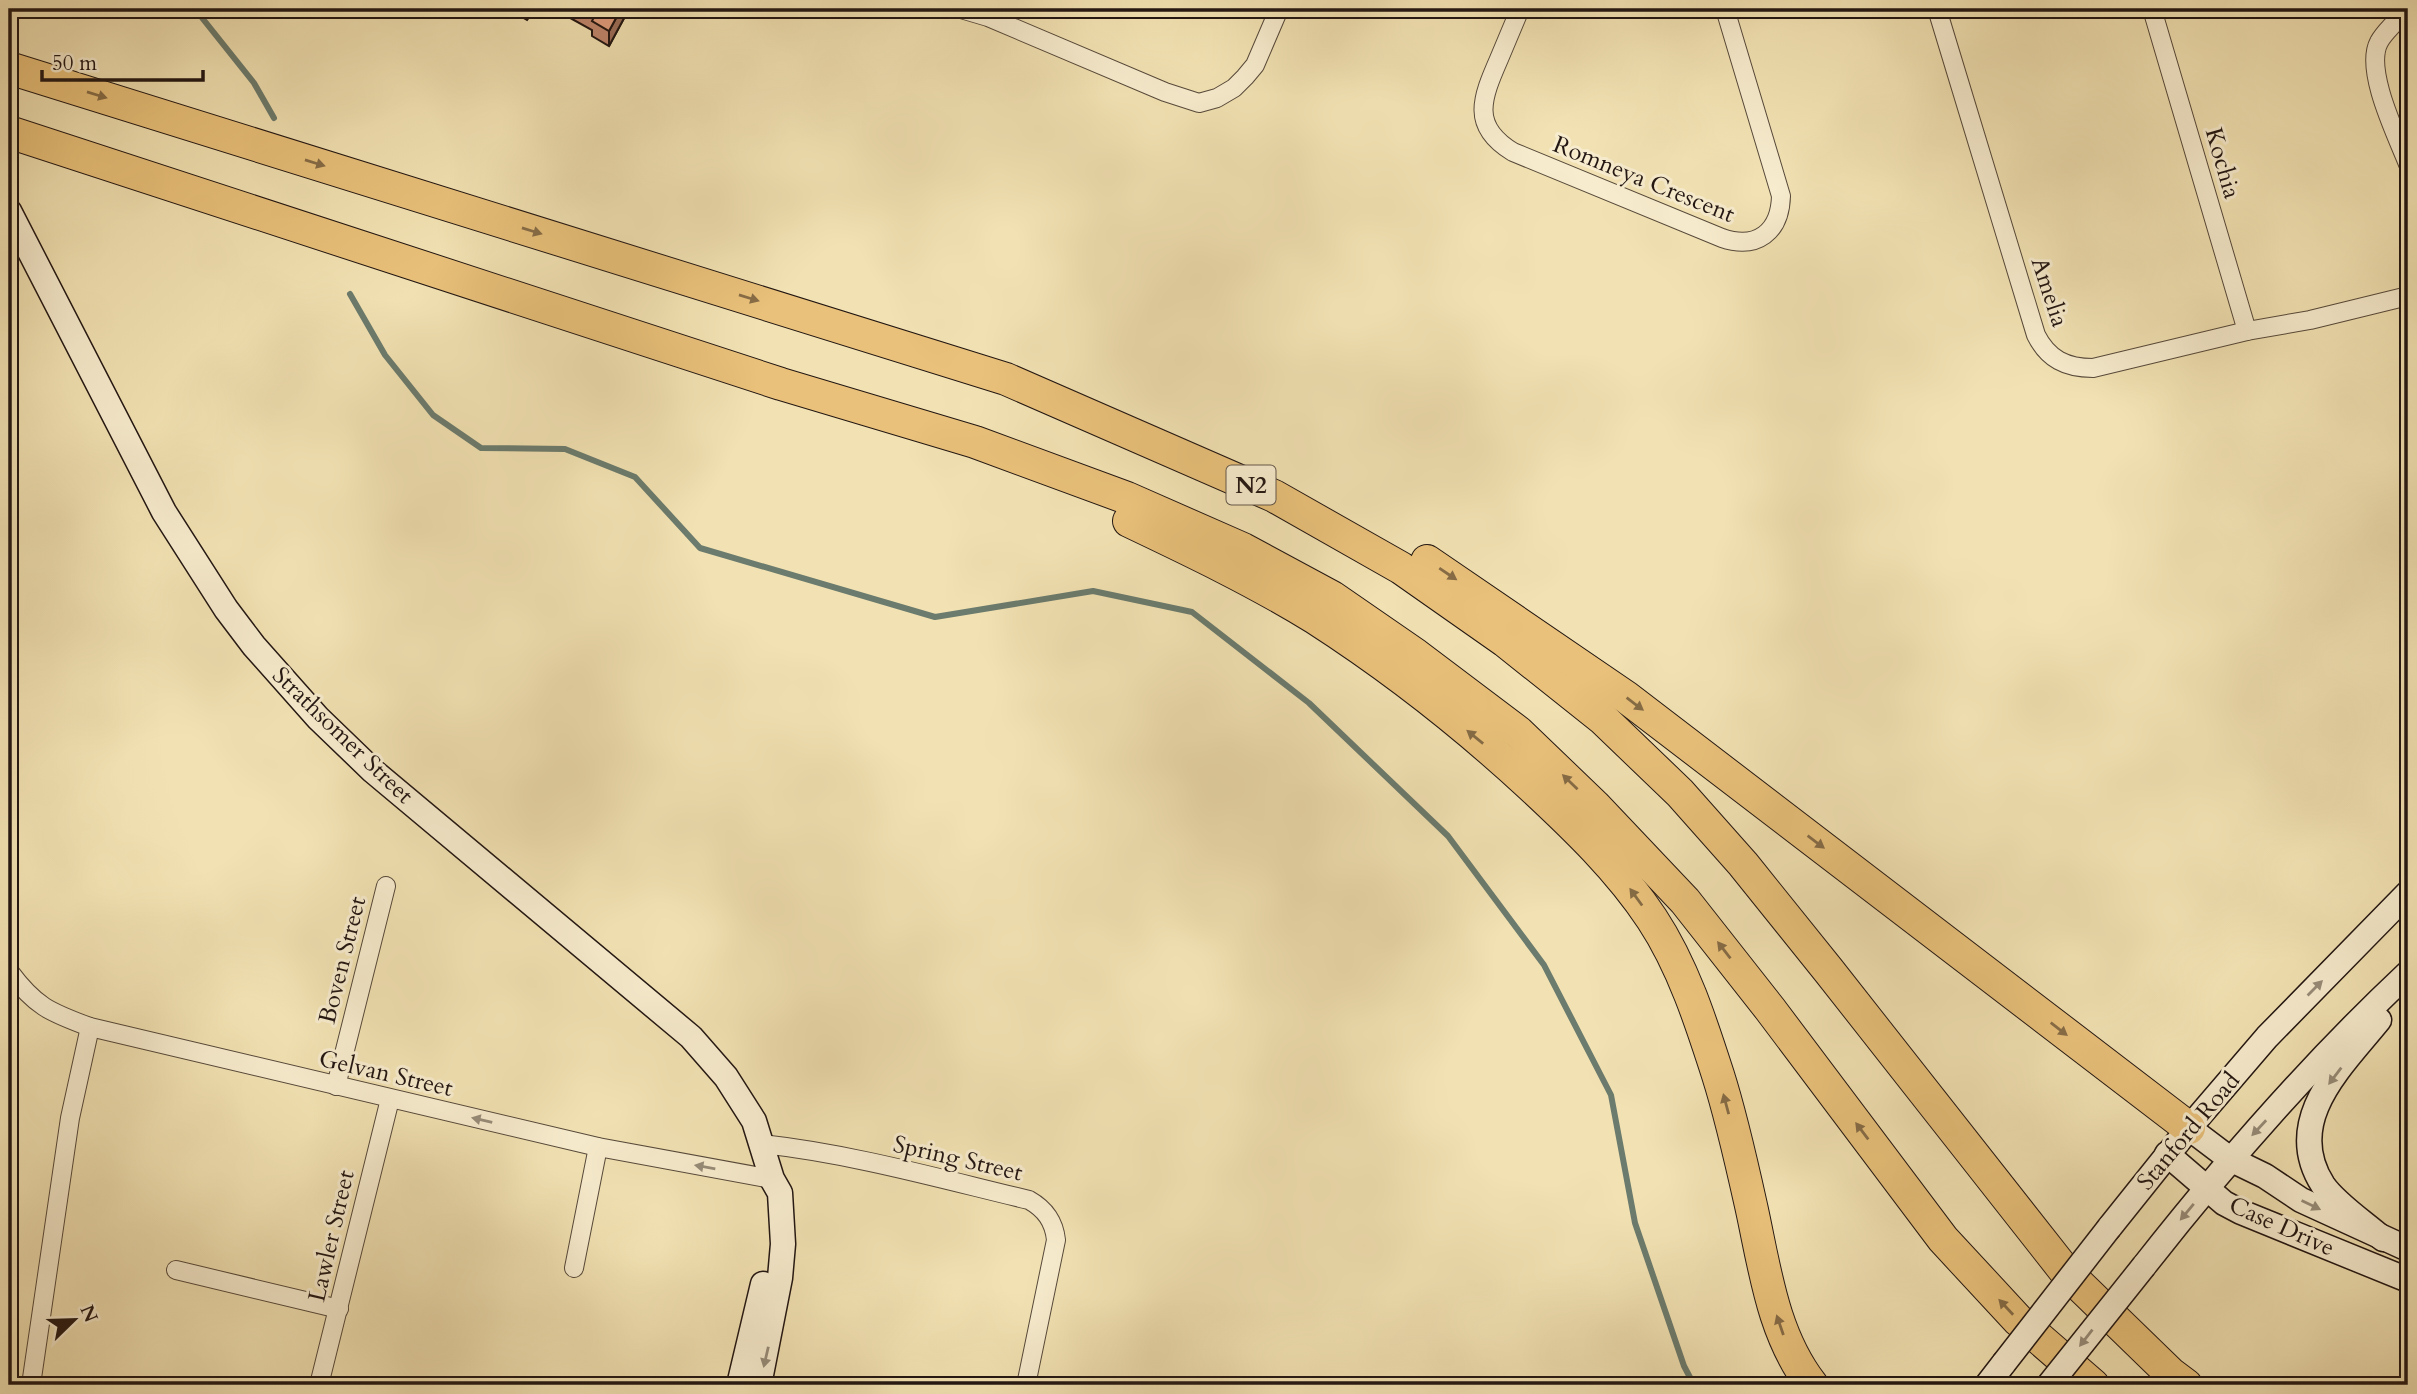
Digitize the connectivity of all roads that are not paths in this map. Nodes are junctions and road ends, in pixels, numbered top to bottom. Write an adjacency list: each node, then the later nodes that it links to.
1 (961, 9): 7 (street)
2 (1279, 9): 7 (street)
3 (1520, 9): 4 (street, Romneya Crescent)
4 (1725, 9)
5 (1937, 9): 14 (street, Amelia)
6 (2152, 9): 14 (street, Kochia)
7 (990, 13)
8 (2397, 20): 11 (street)
9 (9, 68): 15 (highway, N2, one-way to 15)
10 (20, 135): 16 (highway, N2)
11 (2408, 164)
12 (9, 211): 26 (street, Strathsomer Street)
13 (2408, 296): 14 (street, Amelia)
14 (2247, 331)
15 (1006, 379): 25 (highway, one-way to 25); 47 (highway, N2)
16 (781, 384): 43 (highway, one-way to 16); 46 (highway, N2, one-way to 16)
17 (386, 886): 23 (street, Boven Street)
18 (2408, 893): 25 (street, Stanford Road, one-way to 18)
19 (9, 971): 22 (street, Gelvan Street)
20 (2408, 973): 29 (street, Stanford Road, one-way to 29)
21 (2408, 984): 32 (street, one-way to 32)
22 (90, 1027): 23 (street, Gelvan Street); 38 (street)
23 (336, 1086): 24 (street, Gelvan Street)
24 (390, 1099): 27 (street, Gelvan Street, one-way to 24); 37 (street, Lawler Street)
25 (2189, 1128): 28 (street, Stanford Road); 29 (street, Case Drive)
26 (762, 1144): 30 (street, Strathsomer Street); 42 (street, Spring Street)
27 (598, 1147): 30 (street, Gelvan Street, one-way to 27); 34 (street)
28 (2167, 1154): 31 (street, Case Drive); 44 (street, Stanford Road, bridge)
29 (2230, 1159): 31 (street, Stanford Road); 32 (street, Case Drive, one-way to 32)
30 (774, 1188): 40 (street); 41 (street, one-way to 41)
31 (2207, 1188): 36 (street, Case Drive); 45 (street, Stanford Road, one-way to 45, bridge)
32 (2384, 1239): 33 (street, Case Drive)
33 (2408, 1248)
34 (574, 1268)
35 (176, 1270): 37 (street)
36 (2408, 1280)
37 (339, 1309): 39 (street, Lawler Street)
38 (31, 1385)
39 (319, 1385)
40 (739, 1385)
41 (759, 1385)
42 (1026, 1385)
43 (1812, 1385)
44 (1987, 1385)
45 (2049, 1385)
46 (2092, 1385)
47 (2186, 1385)

